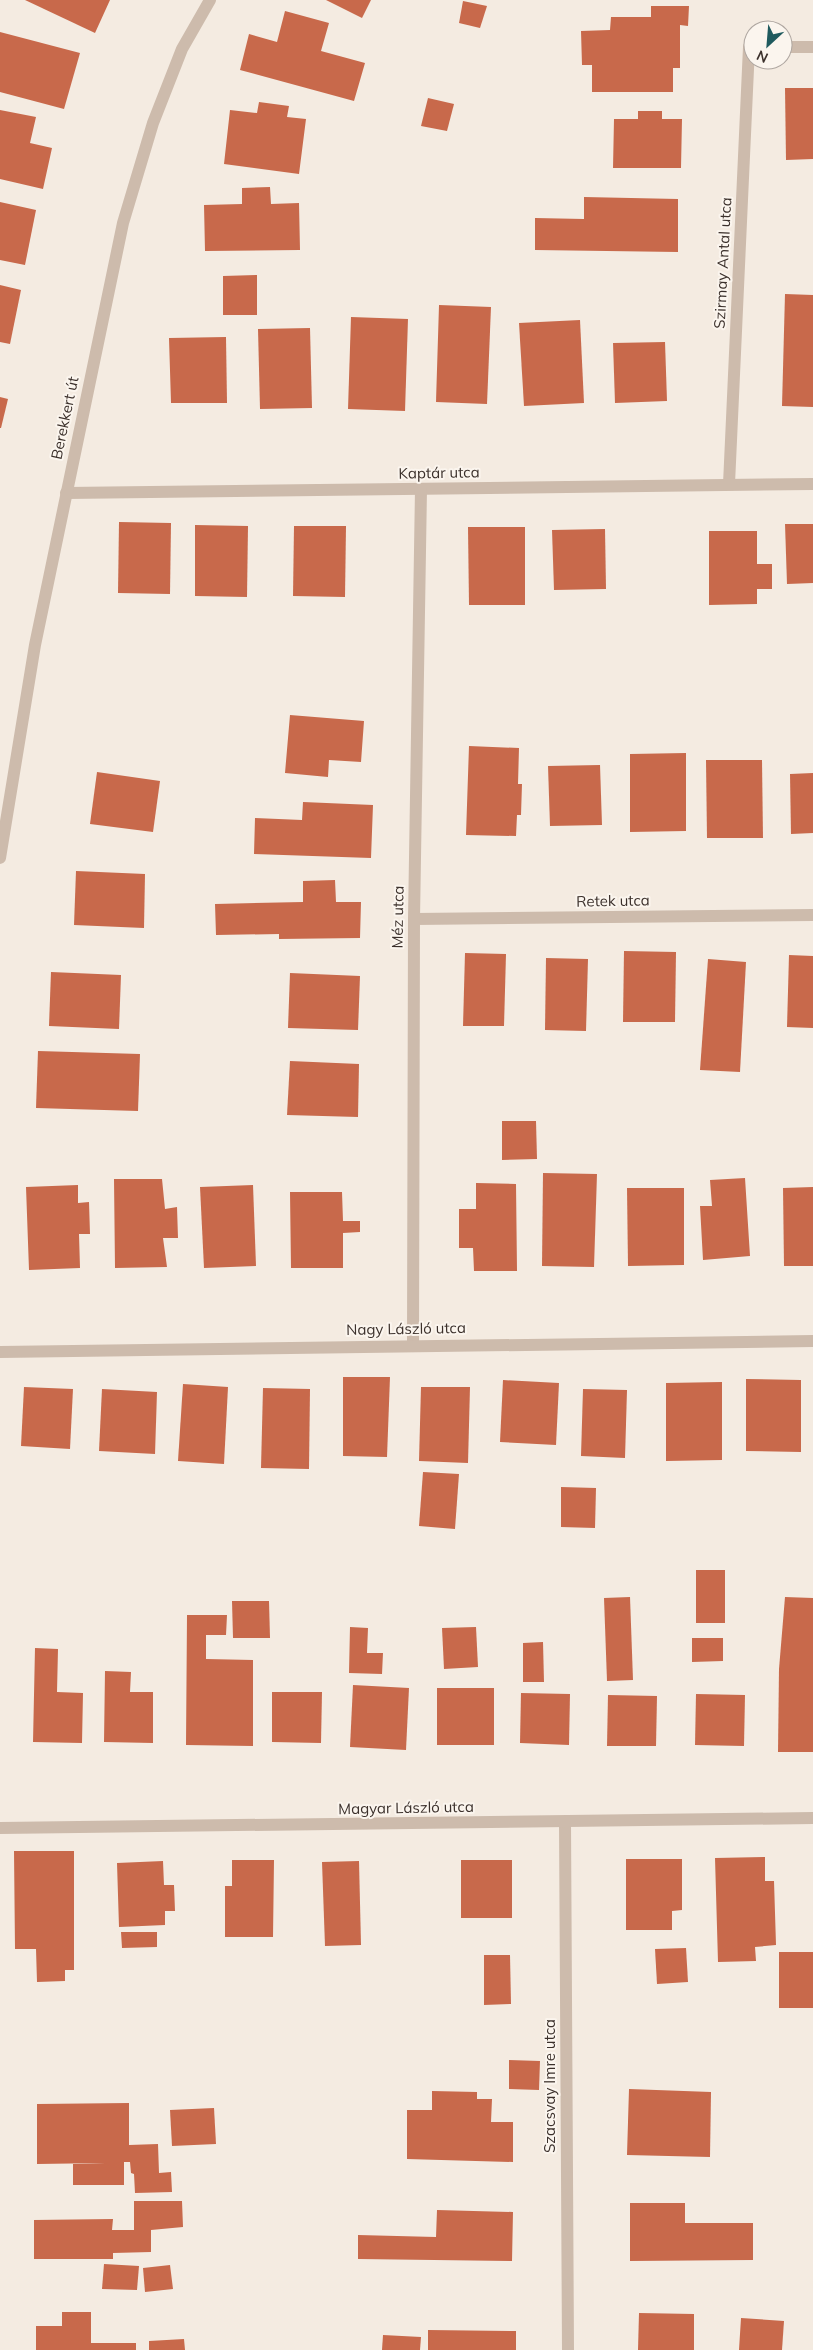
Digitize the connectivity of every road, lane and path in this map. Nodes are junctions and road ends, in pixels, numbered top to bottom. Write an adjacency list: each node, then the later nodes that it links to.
1 (210, 0): 8 (street, Berekkert út)
2 (793, 47): 3 (street)
3 (813, 47)
4 (747, 70): 5 (street, Szirmay Antal utca)
5 (729, 484): 6 (street, Kaptár utca); 7 (street, Kaptár utca)
6 (813, 484)
7 (422, 489): 8 (street, Kaptár utca); 11 (street, Méz utca)
8 (66, 493): 9 (street, Berekkert út)
9 (0, 858)
10 (813, 915): 11 (street, Retek utca)
11 (414, 919): 13 (street, Méz utca)
12 (813, 1341): 13 (street, Nagy László utca)
13 (413, 1346): 14 (street, Nagy László utca)
14 (0, 1352)
15 (813, 1818): 16 (street, Magyar László utca)
16 (566, 1822): 17 (street, Magyar László utca); 18 (street, Szacsvay Imre utca)
17 (0, 1828)
18 (568, 2350)

